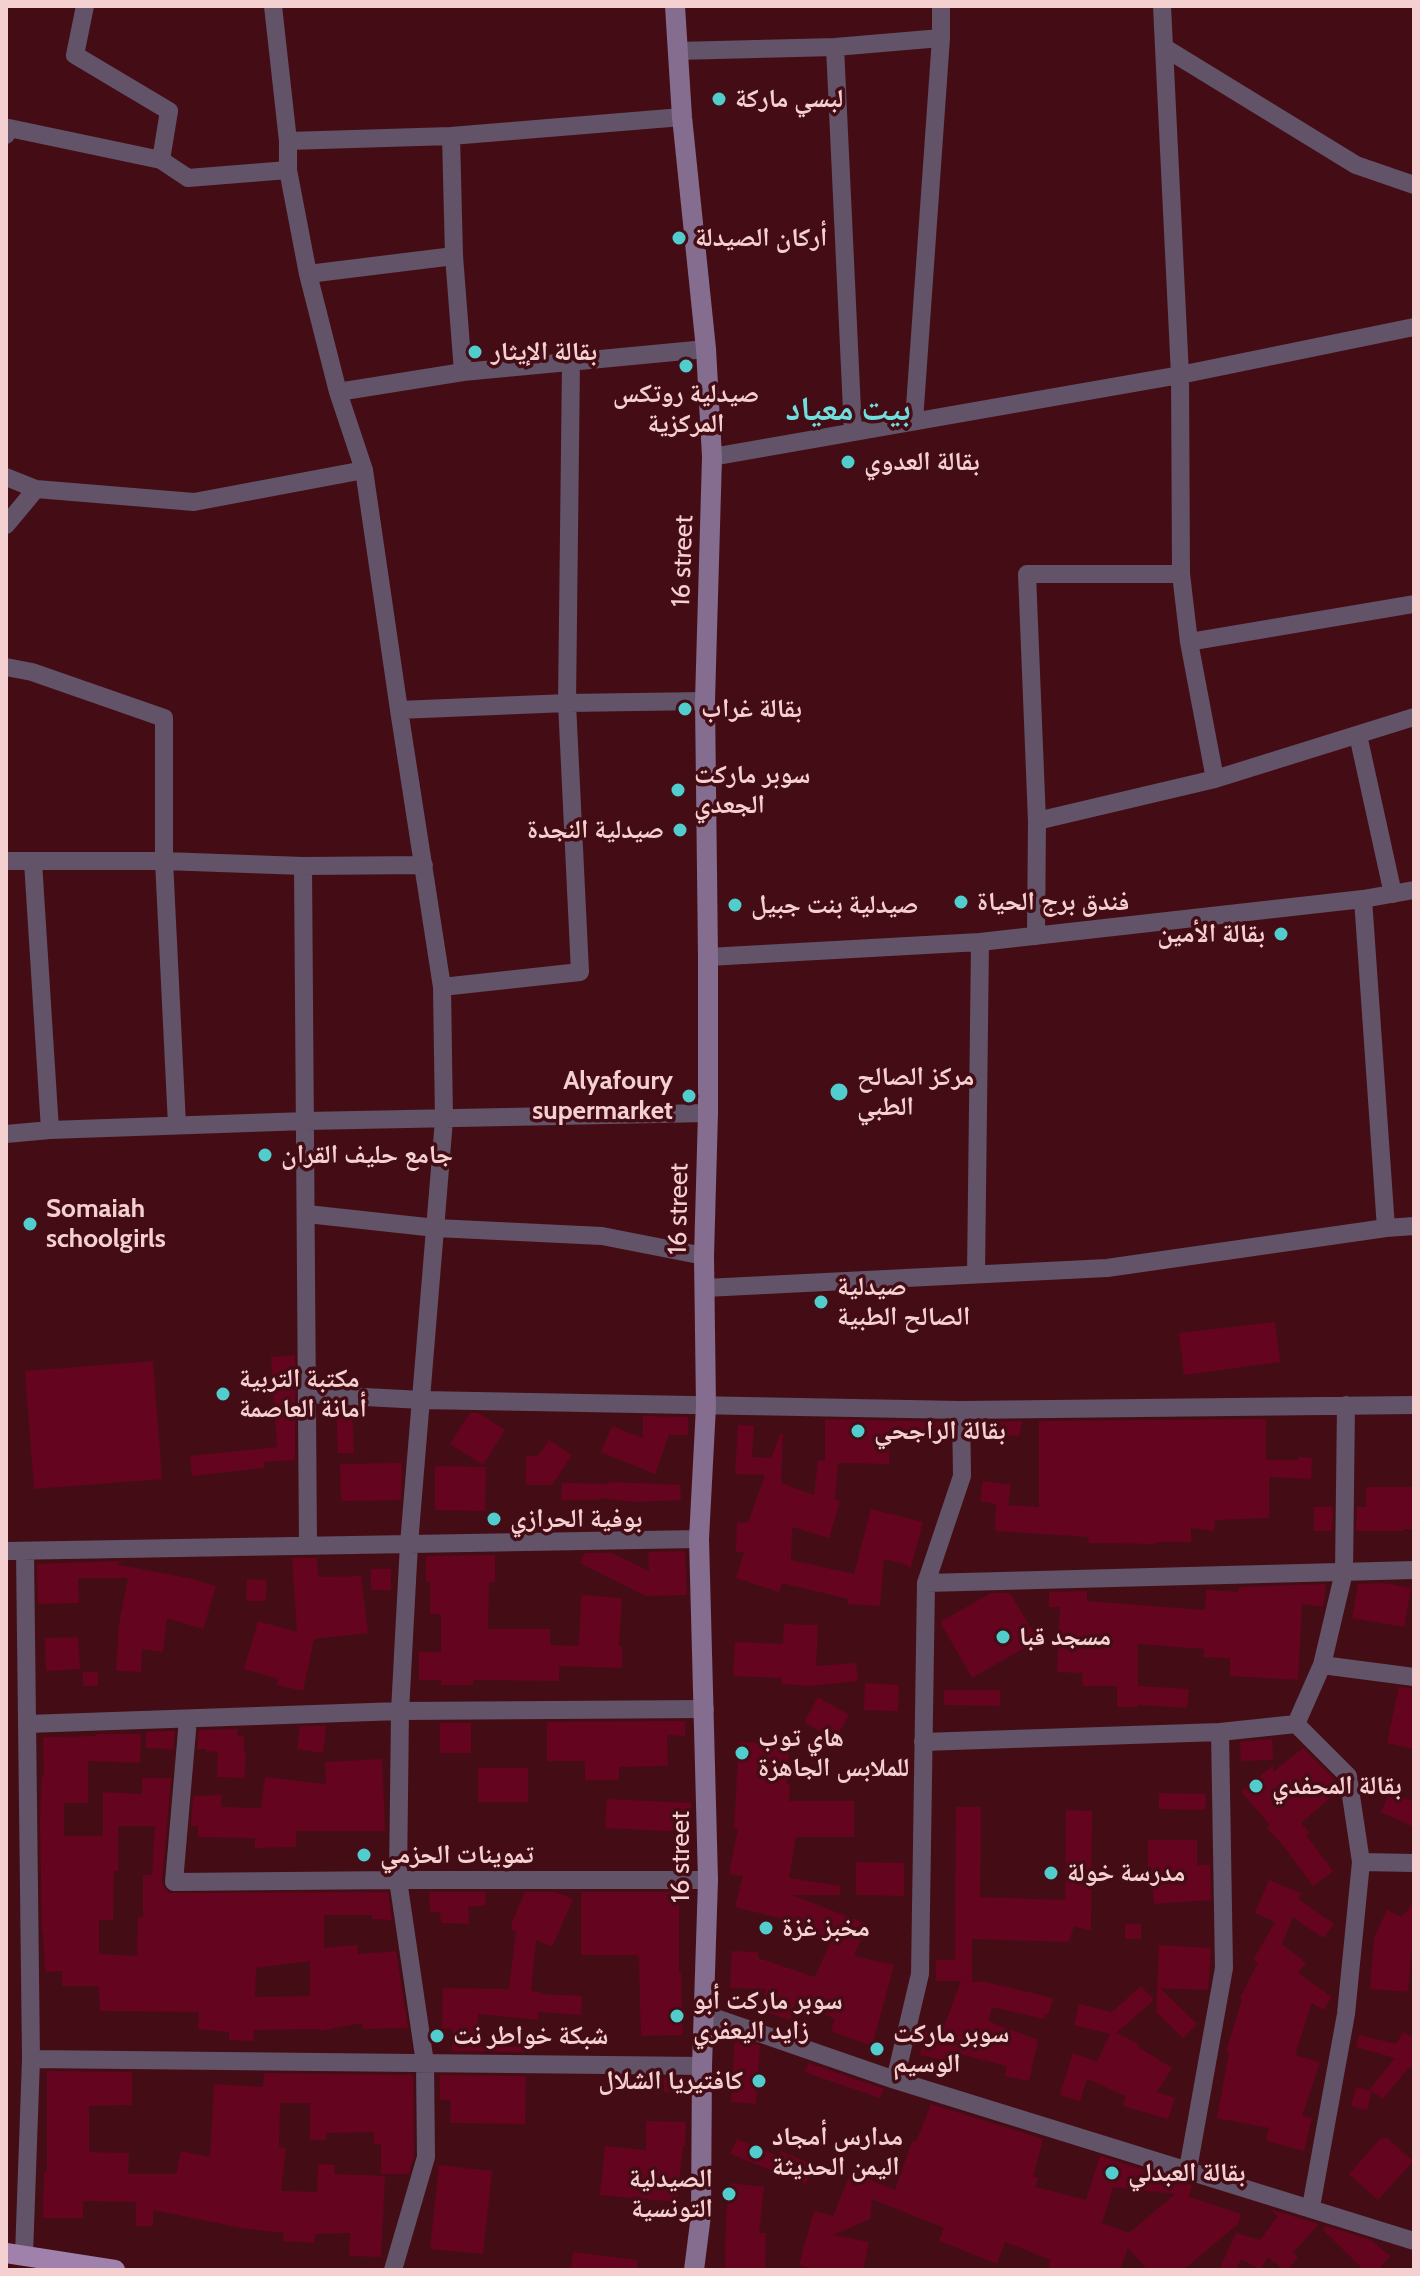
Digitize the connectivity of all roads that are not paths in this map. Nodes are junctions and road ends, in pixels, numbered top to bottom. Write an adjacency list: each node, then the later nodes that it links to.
1 (85, 6): 14 (street)
2 (273, 6): 13 (street)
3 (675, 6): 9 (street, 16 street)
4 (941, 6): 6 (street)
5 (1162, 6): 8 (street)
6 (941, 38): 7 (street); 25 (street)
7 (835, 47): 9 (street); 26 (street)
8 (1165, 48): 16 (street); 23 (street)
9 (677, 51): 10 (street, 16 street)
10 (682, 117): 12 (street); 20 (street, 16 street)
11 (6, 135): 14 (street)
12 (451, 136): 13 (street); 17 (street)
13 (288, 141): 15 (street)
14 (161, 160): 15 (street)
15 (288, 170): 18 (street)
16 (1414, 185)
17 (454, 256): 18 (street); 22 (street)
18 (308, 274): 24 (street)
19 (1414, 327): 23 (street)
20 (706, 349): 21 (street); 27 (street, 16 street)
21 (571, 362): 22 (street); 37 (street)
22 (463, 372): 24 (street)
23 (1180, 375): 25 (street); 32 (street)
24 (338, 392): 28 (street)
25 (914, 421): 26 (street)
26 (853, 432): 27 (street)
27 (712, 457): 36 (street, 16 street)
28 (364, 470): 30 (street); 38 (street)
29 (6, 477): 30 (street)
30 (36, 489): 31 (street)
31 (6, 525)
32 (1181, 574): 34 (street); 42 (street)
33 (1414, 604): 34 (street)
34 (1189, 642): 41 (street)
35 (6, 667): 44 (street)
36 (705, 701): 37 (street); 53 (street, 16 street)
37 (567, 703): 38 (street); 54 (street)
38 (399, 710): 46 (street)
39 (1414, 717): 40 (street)
40 (1358, 735): 41 (street); 49 (street)
41 (1215, 779): 42 (street)
42 (1037, 821): 51 (street)
43 (6, 861): 45 (street)
44 (164, 861): 45 (street); 47 (street); 58 (street)
45 (33, 862): 59 (street)
46 (424, 865): 47 (street); 54 (street)
47 (303, 866): 57 (street)
48 (1414, 890): 49 (street)
49 (1393, 894): 50 (street)
50 (1363, 899): 51 (street); 64 (street)
51 (1036, 936): 52 (street)
52 (980, 942): 53 (street); 66 (street)
53 (708, 957): 55 (street, 16 street)
54 (442, 987): 56 (street)
55 (708, 1113): 56 (street); 65 (street, 16 street)
56 (444, 1120): 57 (street); 63 (street)
57 (306, 1121): 58 (street); 61 (street)
58 (177, 1125): 59 (street)
59 (50, 1130): 60 (street)
60 (6, 1134)
61 (307, 1214): 63 (street); 68 (street)
62 (1414, 1226): 64 (street)
63 (436, 1228): 65 (street); 69 (street)
64 (1386, 1228): 66 (street)
65 (704, 1256): 67 (street, 16 street)
66 (976, 1274): 67 (street)
67 (705, 1288): 72 (street, 16 street)
68 (308, 1394): 69 (street); 76 (street)
69 (422, 1400): 72 (street); 75 (street)
70 (1346, 1405): 71 (street); 73 (street); 79 (street)
71 (1414, 1405)
72 (706, 1406): 73 (street); 74 (street, 16 street)
73 (961, 1410): 80 (street)
74 (699, 1539): 75 (street); 83 (street, 16 street)
75 (409, 1544): 76 (street); 84 (street)
76 (308, 1545): 77 (street)
77 (16, 1551): 86 (street)
78 (1414, 1570): 79 (street)
79 (1344, 1572): 80 (street); 81 (street)
80 (926, 1583): 89 (street)
81 (1322, 1665): 82 (street); 87 (street)
82 (1414, 1677)
83 (705, 1709): 84 (street); 93 (street, 16 street)
84 (400, 1711): 85 (street); 92 (street)
85 (188, 1719): 86 (street); 92 (street)
86 (27, 1724): 95 (street)
87 (1296, 1724): 88 (street); 90 (street)
88 (1220, 1732): 89 (street); 99 (street)
89 (923, 1742): 98 (street)
90 (1361, 1862): 91 (street); 100 (street)
91 (1414, 1863)
92 (398, 1880): 93 (street); 96 (street)
93 (708, 1880): 94 (street, 16 street)
94 (704, 2014): 97 (street, 16 street); 98 (street)
95 (31, 2059): 96 (street); 102 (street)
96 (425, 2063): 97 (street); 104 (street)
97 (702, 2066): 105 (street, 16 street)
98 (895, 2080): 99 (street)
99 (1188, 2169): 100 (street)
100 (1311, 2207): 101 (street)
101 (1414, 2241)
102 (15, 2254): 103 (main road)
103 (115, 2270)
104 (393, 2270)
105 (694, 2270)

